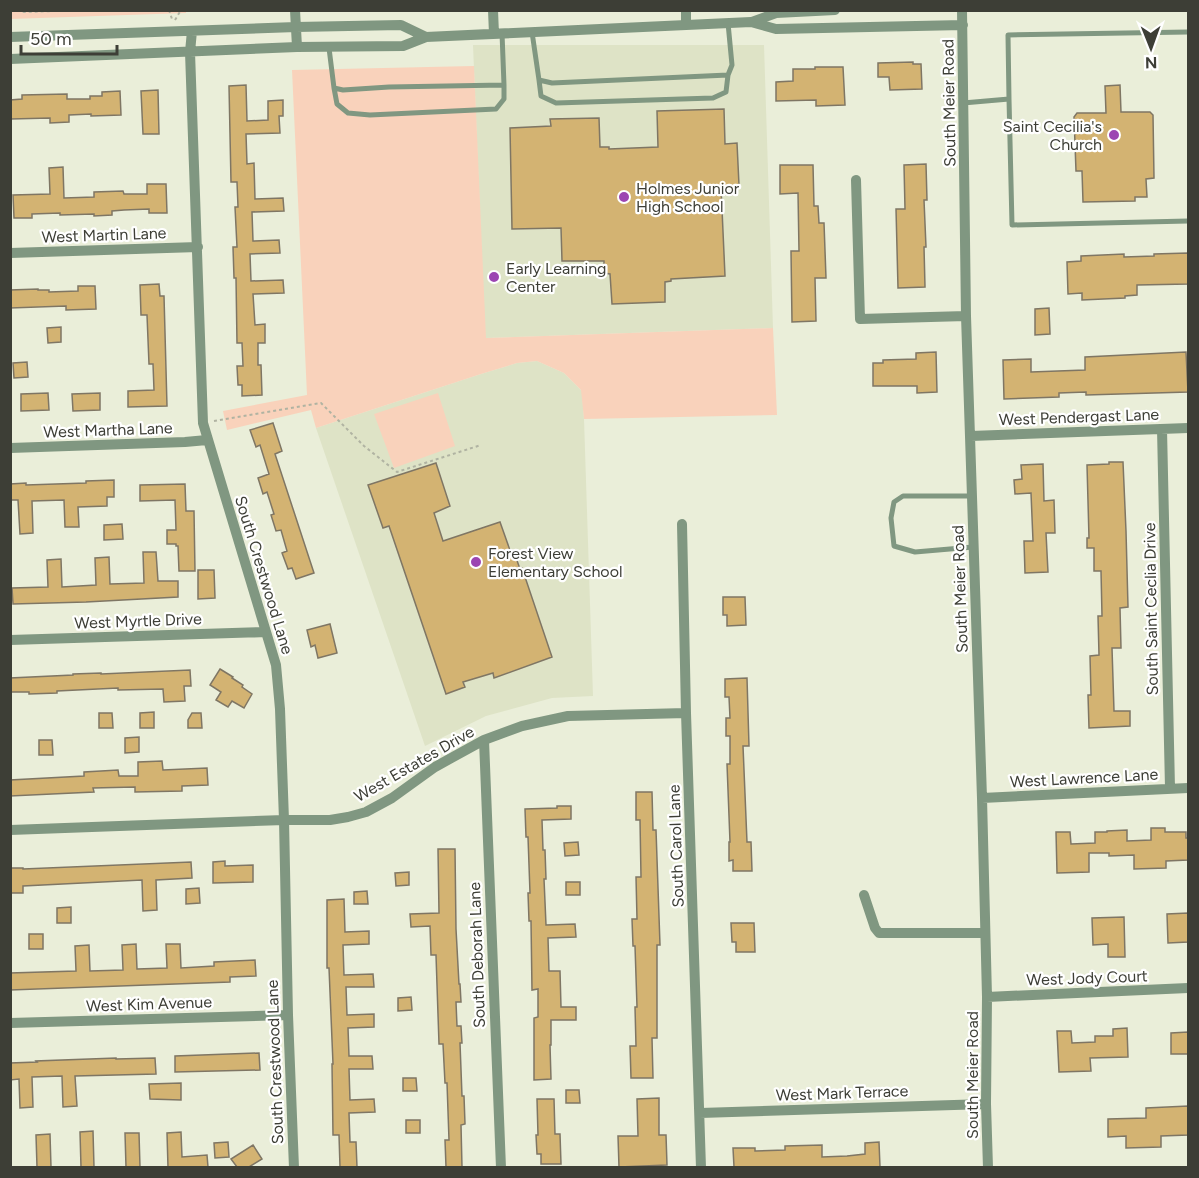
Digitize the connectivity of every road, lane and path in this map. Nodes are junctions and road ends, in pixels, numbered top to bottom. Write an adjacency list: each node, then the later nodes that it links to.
1 (17, 10): 9 (path)
2 (169, 10): 3 (path)
3 (181, 10)
4 (295, 10): 14 (street)
5 (493, 10): 18 (street)
6 (686, 10): 12 (street)
7 (835, 10): 10 (street)
8 (962, 10): 13 (street, South Meier Road)
9 (55, 11)
10 (751, 22): 11 (street); 13 (street)
11 (728, 23): 12 (street); 25 (lane)
12 (686, 25): 16 (street)
13 (963, 25): 30 (street, South Meier Road)
14 (296, 27): 15 (street); 20 (street); 21 (street)
15 (192, 31): 19 (street); 23 (street, South Crestwood Lane)
16 (532, 32): 18 (street); 26 (lane)
17 (1188, 32): 29 (lane)
18 (498, 34): 20 (street); 27 (lane)
19 (10, 37)
20 (426, 37): 22 (street)
21 (297, 47): 22 (street); 23 (street)
22 (329, 48): 28 (lane)
23 (190, 52): 24 (street); 33 (street, South Crestwood Lane)
24 (10, 59)
25 (728, 75): 26 (lane); 26 (lane)
26 (539, 80)
27 (504, 85): 28 (lane); 28 (lane)
28 (334, 88)
29 (1009, 99): 30 (lane); 32 (lane)
30 (963, 103): 35 (street, South Meier Road)
31 (856, 180): 35 (street)
32 (1188, 221)
33 (198, 247): 34 (street, West Martin Lane); 36 (street, South Crestwood Lane)
34 (10, 253)
35 (966, 316): 39 (street, South Meier Road)
36 (202, 423): 40 (street, South Crestwood Lane); 41 (path)
37 (1188, 428): 38 (street, West Pendergast Lane)
38 (1162, 429): 39 (street, West Pendergast Lane); 50 (street, South Saint Ceclia Drive)
39 (971, 436): 43 (street, South Meier Road)
40 (207, 440): 42 (street, West Martha Lane); 46 (street, South Crestwood Lane)
41 (481, 445)
42 (10, 448)
43 (973, 496): 45 (street, South Meier Road); 45 (lane)
44 (682, 524): 48 (street, South Carol Lane)
45 (974, 547): 52 (street, South Meier Road)
46 (266, 632): 47 (street, West Myrtle Drive); 53 (street, South Crestwood Lane)
47 (10, 640)
48 (687, 713): 49 (street, West Estates Drive); 62 (street, South Carol Lane)
49 (484, 741): 53 (street, West Estates Drive); 64 (street, South Deborah Lane)
50 (1170, 788): 51 (street, West Lawrence Lane); 52 (street, West Lawrence Lane)
51 (1188, 788)
52 (982, 798): 56 (street, South Meier Road)
53 (284, 820): 54 (street, West Estates Drive); 59 (street, South Crestwood Lane)
54 (10, 830)
55 (864, 895): 56 (street)
56 (984, 933): 58 (street, South Meier Road)
57 (1188, 988): 58 (street, West Jody Court)
58 (987, 997): 61 (street, South Meier Road)
59 (288, 1015): 60 (street, West Kim Avenue); 63 (street, South Crestwood Lane)
60 (10, 1023)
61 (986, 1104): 62 (street, West Mark Terrace); 66 (street, South Meier Road)
62 (700, 1113): 65 (street, South Carol Lane)
63 (294, 1167)
64 (501, 1167)
65 (701, 1167)
66 (988, 1167)

